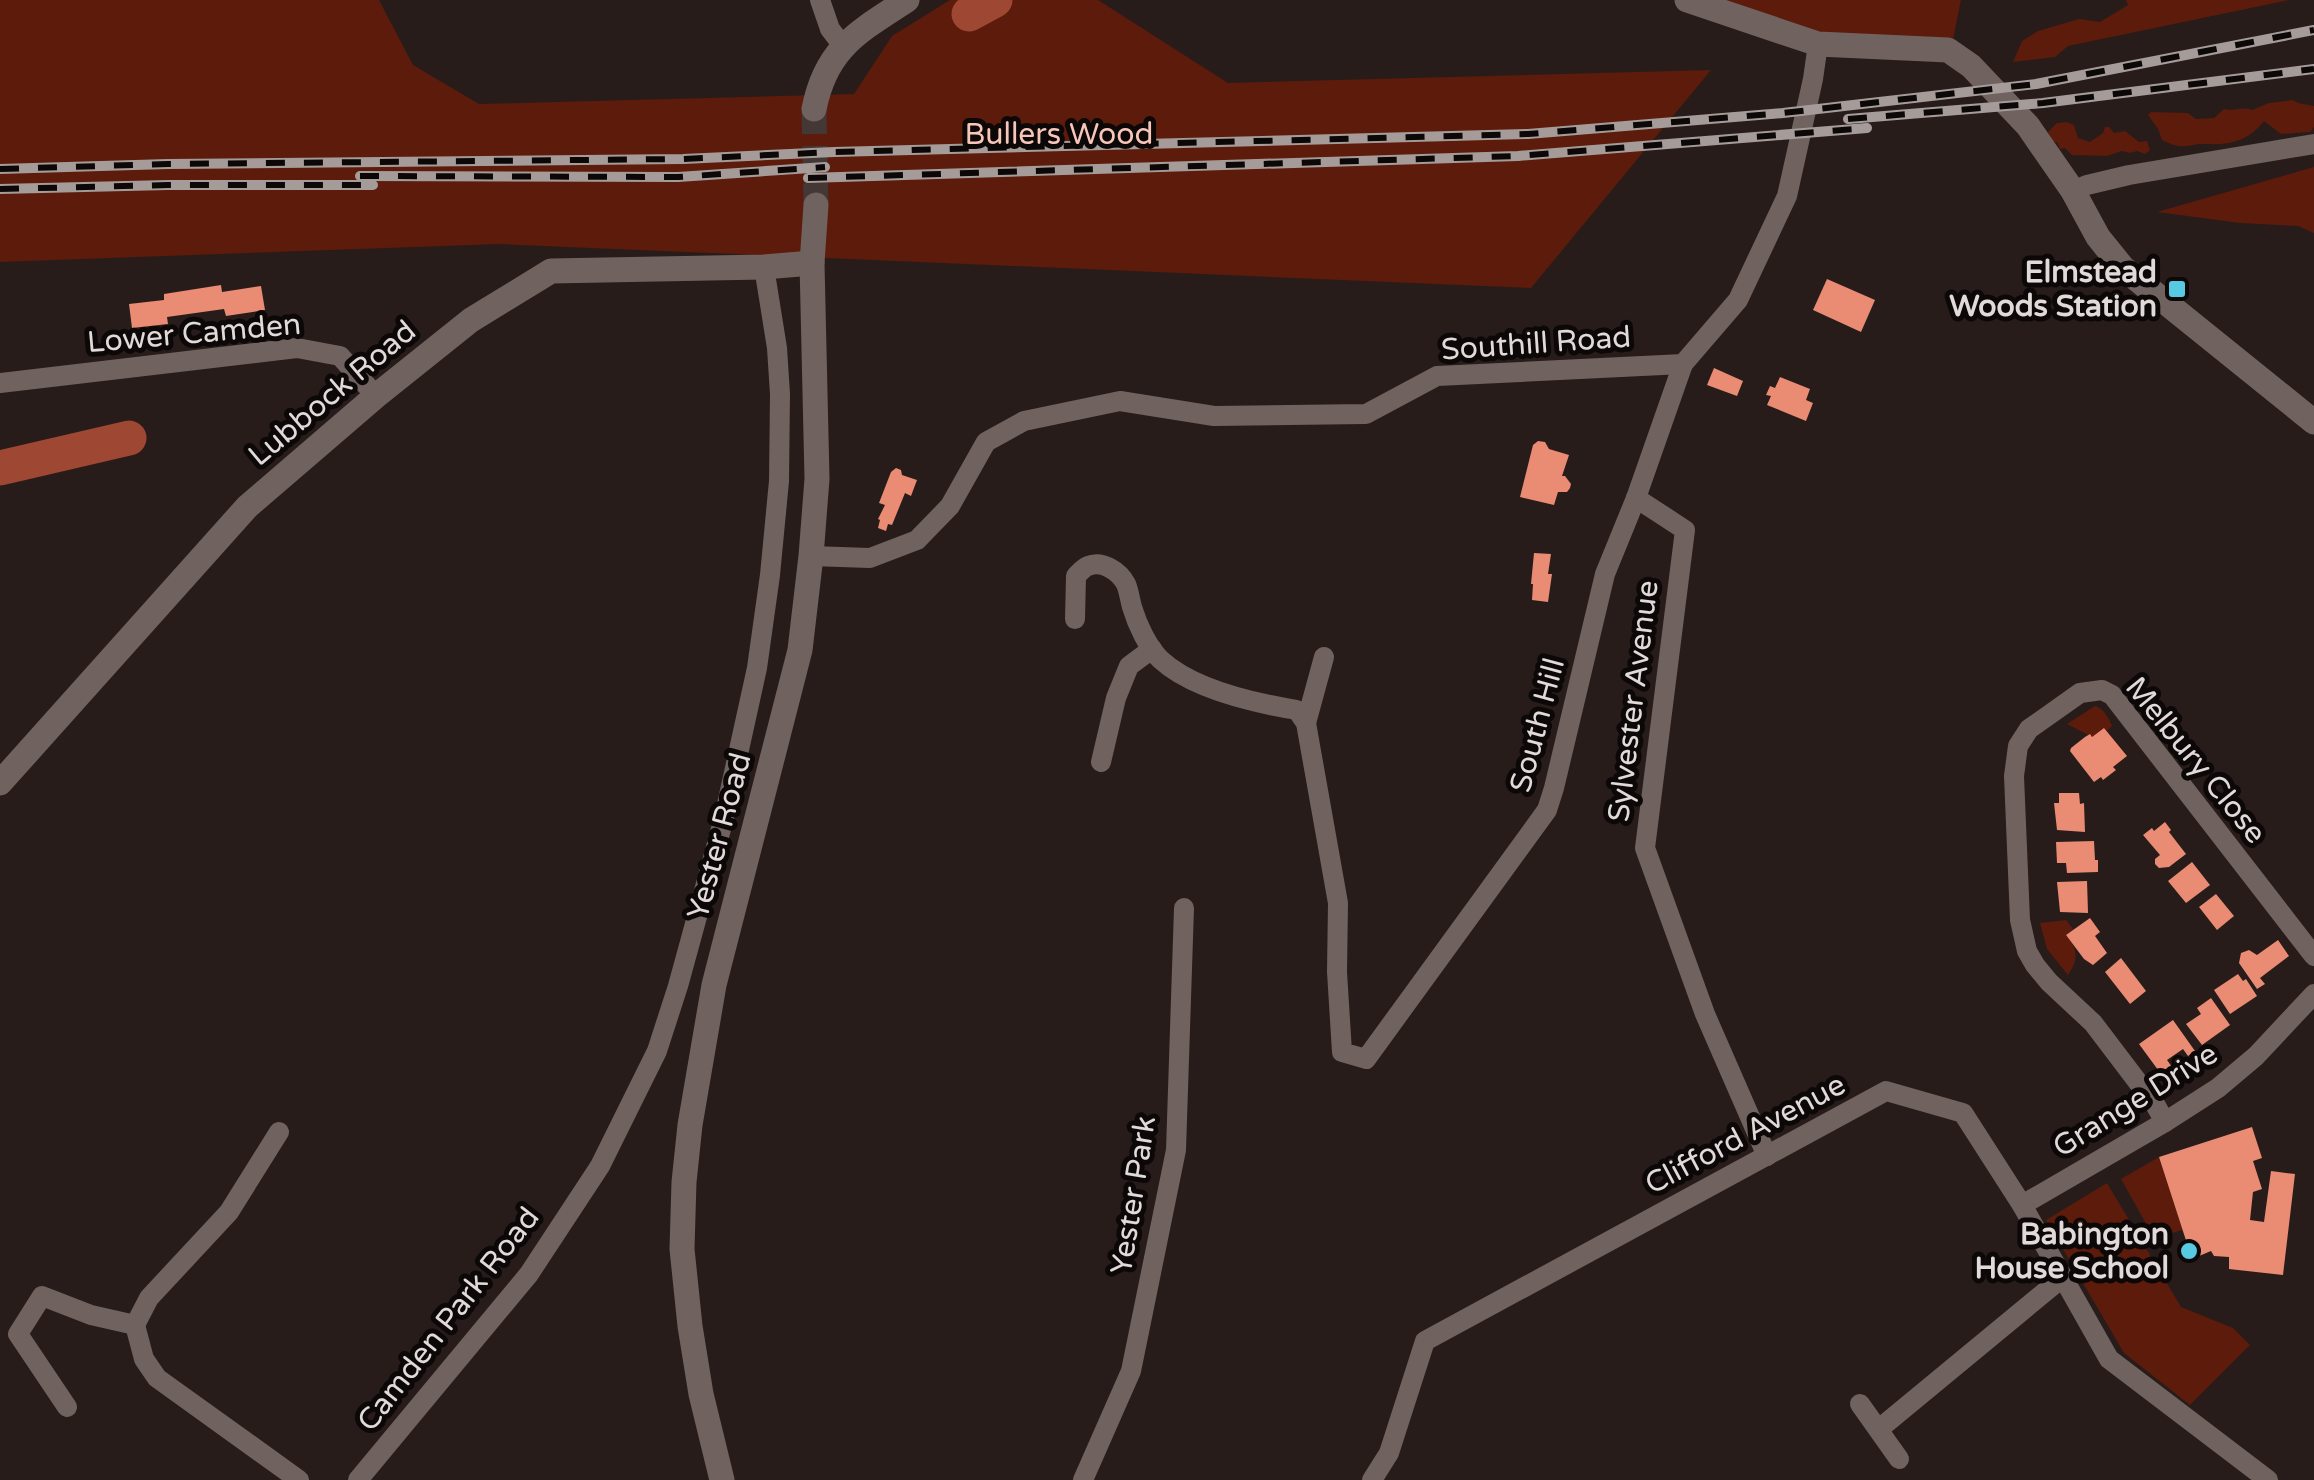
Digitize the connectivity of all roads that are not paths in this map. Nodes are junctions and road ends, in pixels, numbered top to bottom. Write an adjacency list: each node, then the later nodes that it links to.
1 (820, 0): 5 (street)
2 (908, 0): 5 (street)
3 (1687, 0): 4 (street)
4 (1818, 44): 8 (street); 12 (street)
5 (843, 46): 6 (street)
6 (814, 109)
7 (2314, 144): 8 (street)
8 (2073, 191): 15 (street)
9 (816, 205): 10 (street, Yester Road)
10 (812, 262): 11 (street, Lubbock Road); 17 (street, Yester Road)
11 (764, 267): 14 (street, Lubbock Road); 38 (street, Camden Park Road)
12 (1684, 364): 16 (street, South Hill); 17 (street, Southill Road)
13 (0, 383): 14 (street, Lower Camden)
14 (376, 396): 23 (street, Lubbock Road)
15 (2314, 422)
16 (1636, 498): 21 (street, South Hill); 29 (street, Sylvester Avenue)
17 (811, 556): 39 (street, Yester Road)
18 (1075, 619): 19 (street)
19 (1152, 649): 21 (street); 22 (street)
20 (1324, 658): 21 (street)
21 (1306, 722)
22 (1101, 762)
23 (0, 783)
24 (1184, 908): 40 (street, Yester Park)
25 (2314, 956): 27 (street, Melbury Close)
26 (2314, 994): 27 (street, Grange Drive)
27 (2165, 1122): 30 (street, Grange Drive)
28 (280, 1132): 32 (street)
29 (1768, 1156): 30 (street, Clifford Avenue); 41 (street, Clifford Avenue)
30 (2022, 1205): 31 (street, Clifford Avenue)
31 (2063, 1277): 35 (street); 42 (street, Clifford Avenue)
32 (135, 1325): 34 (street); 37 (street)
33 (1860, 1404): 35 (street)
34 (67, 1407)
35 (1879, 1429): 36 (street)
36 (1898, 1459)
37 (299, 1480)
38 (358, 1480)
39 (722, 1480)
40 (1083, 1480)
41 (1372, 1480)
42 (2268, 1480)

